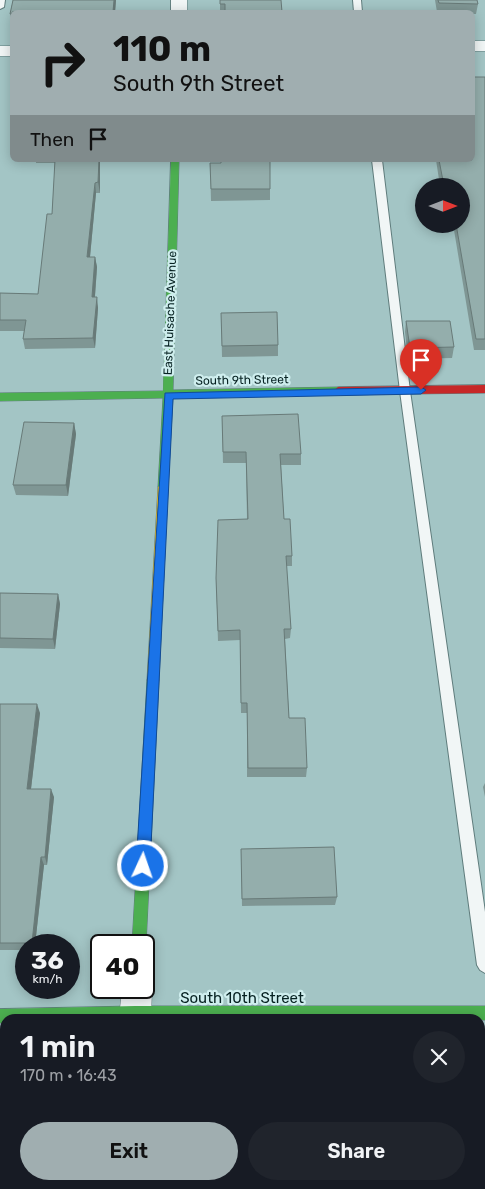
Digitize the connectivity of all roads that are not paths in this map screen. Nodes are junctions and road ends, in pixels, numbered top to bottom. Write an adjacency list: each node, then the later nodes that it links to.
1 (1, 0): 2 (lane)
2 (0, 7)
3 (175, 162): 7 (street, East Huisache Avenue)
4 (377, 162): 6 (lane)
5 (485, 389): 6 (street, South 9th Street)
6 (404, 391): 7 (street, South 9th Street); 10 (lane)
7 (168, 395): 8 (street, South 9th Street); 9 (street, East Huisache Avenue)
8 (0, 396)
9 (140, 934)
10 (485, 965)
11 (136, 1007): 12 (street, South 10th Street); 13 (street, South 10th Street)
12 (485, 1013)
13 (30, 1014)

